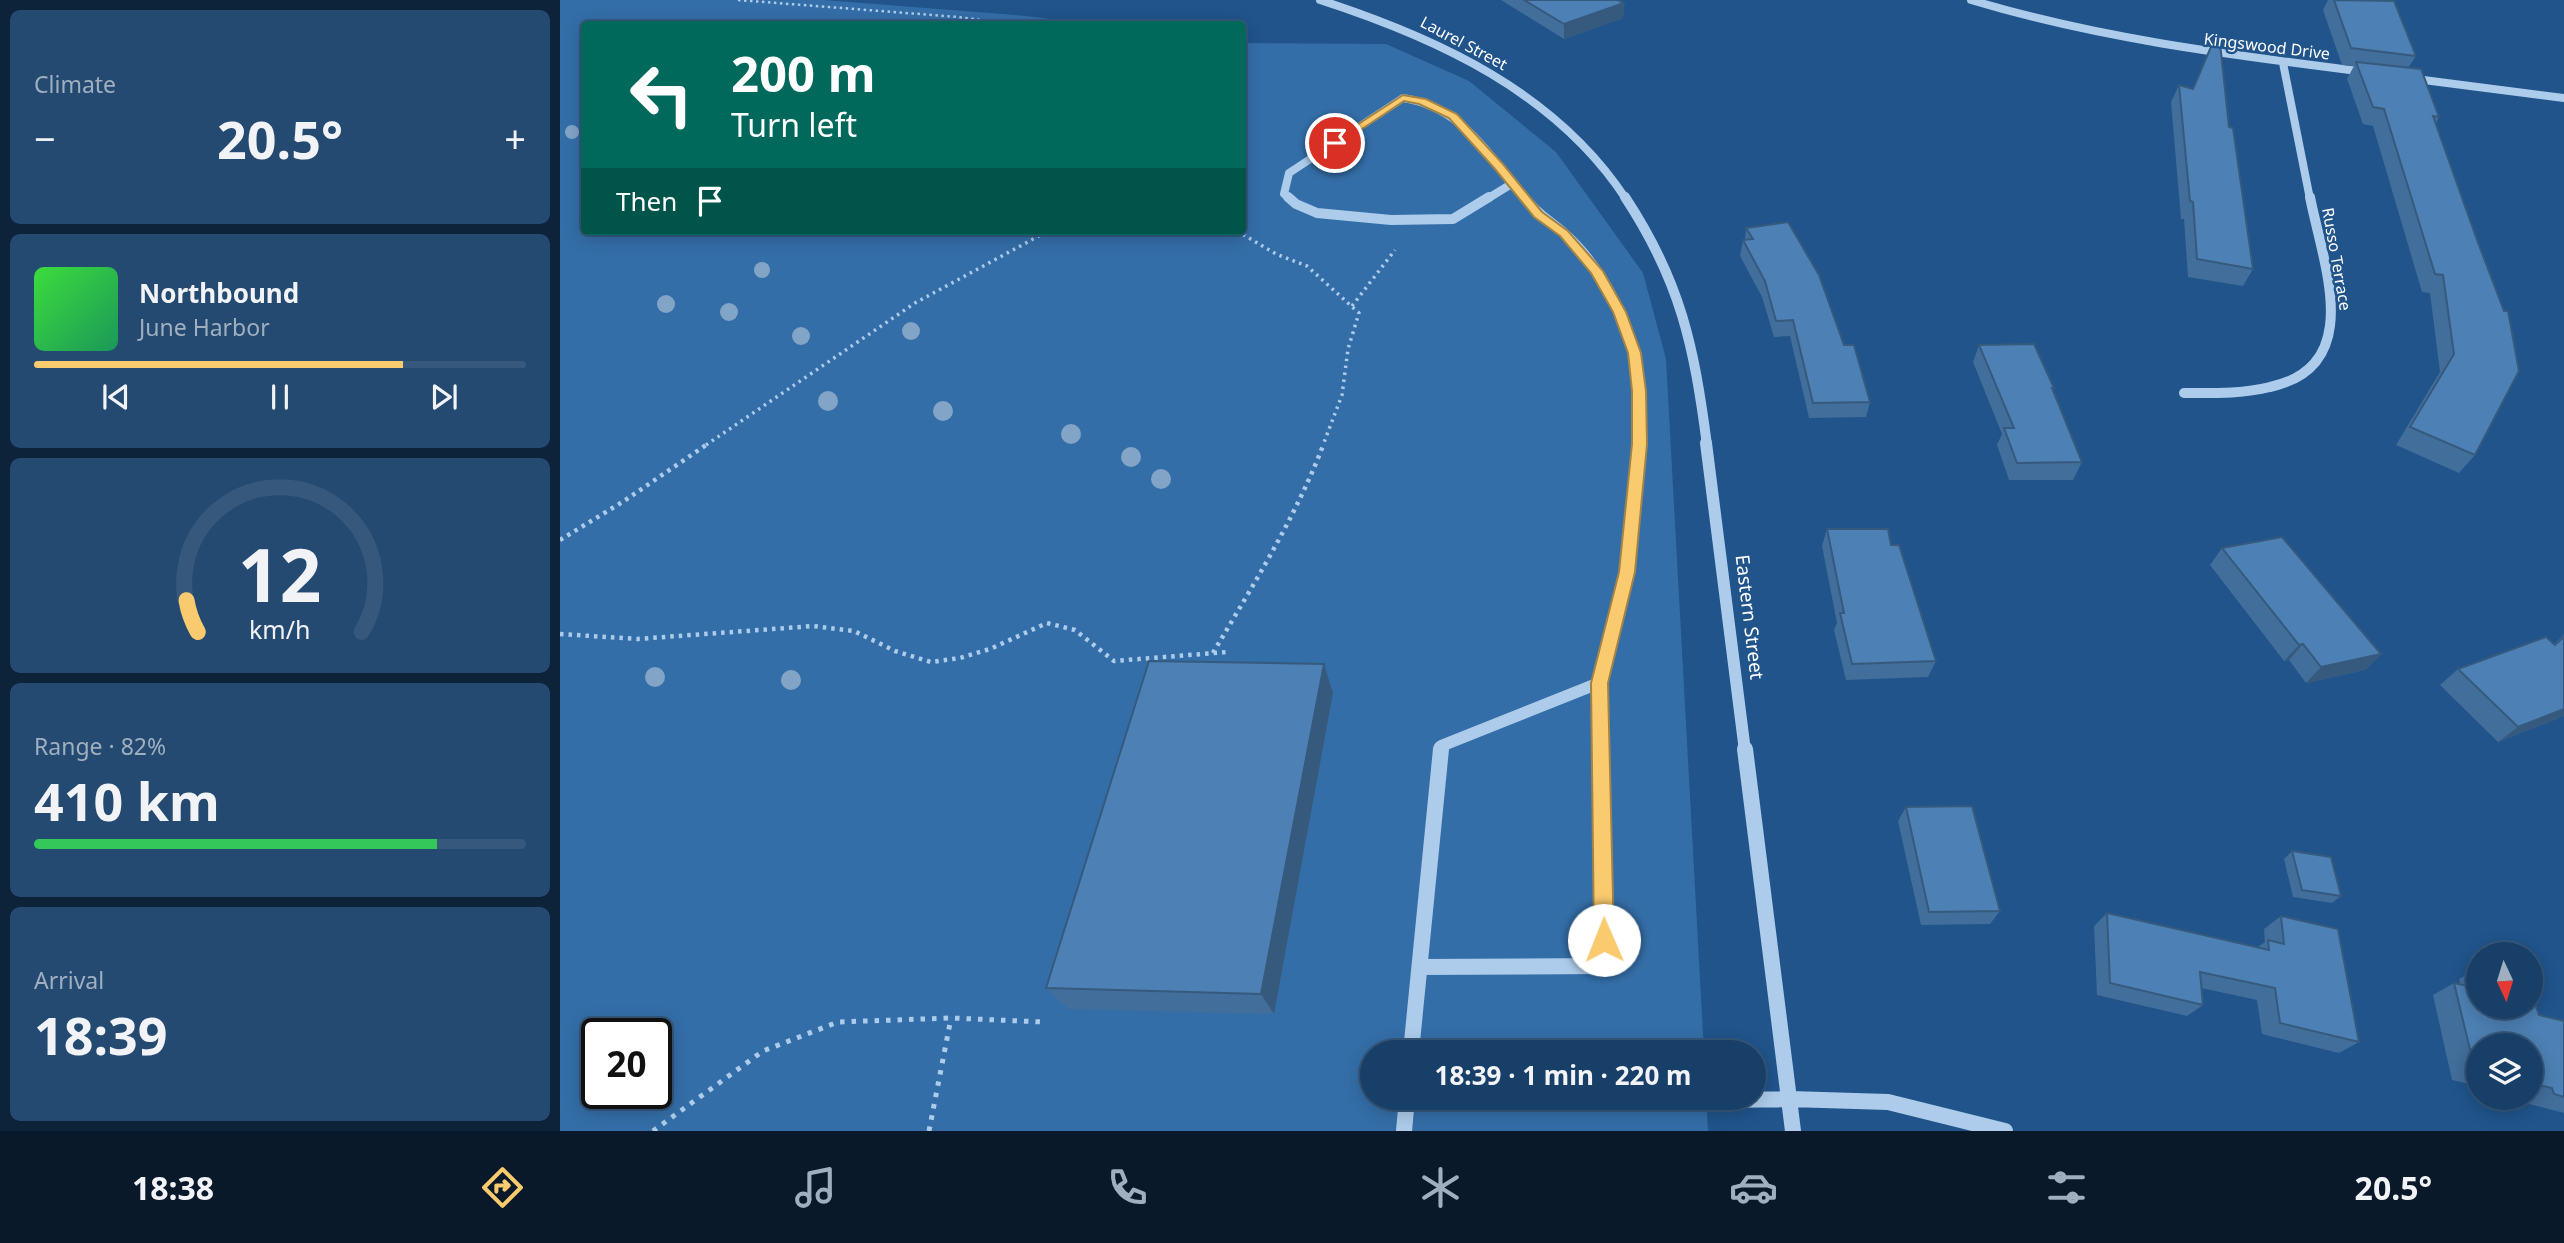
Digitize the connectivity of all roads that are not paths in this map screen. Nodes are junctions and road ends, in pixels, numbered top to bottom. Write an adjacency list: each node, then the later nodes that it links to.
1 (1320, 0): 7 (street, Laurel Street)
2 (1971, 0): 3 (street, Kingswood Drive)
3 (2283, 62): 4 (street, Kingswood Drive); 9 (street, Russo Terrace)
4 (2381, 75)
5 (2394, 76): 6 (street)
6 (2564, 98)
7 (1578, 140): 13 (street, Eastern Street)
8 (1513, 183): 8 (street); 10 (street)
9 (2185, 393)
10 (1599, 683): 11 (lane); 11 (street)
11 (1420, 967): 12 (street)
12 (1412, 1040)
13 (1790, 1099): 14 (street); 17 (street, Eastern Street); 18 (street)
14 (1766, 1100)
15 (1405, 1110): 16 (street)
16 (1404, 1131)
17 (1793, 1131)
18 (2005, 1131)

